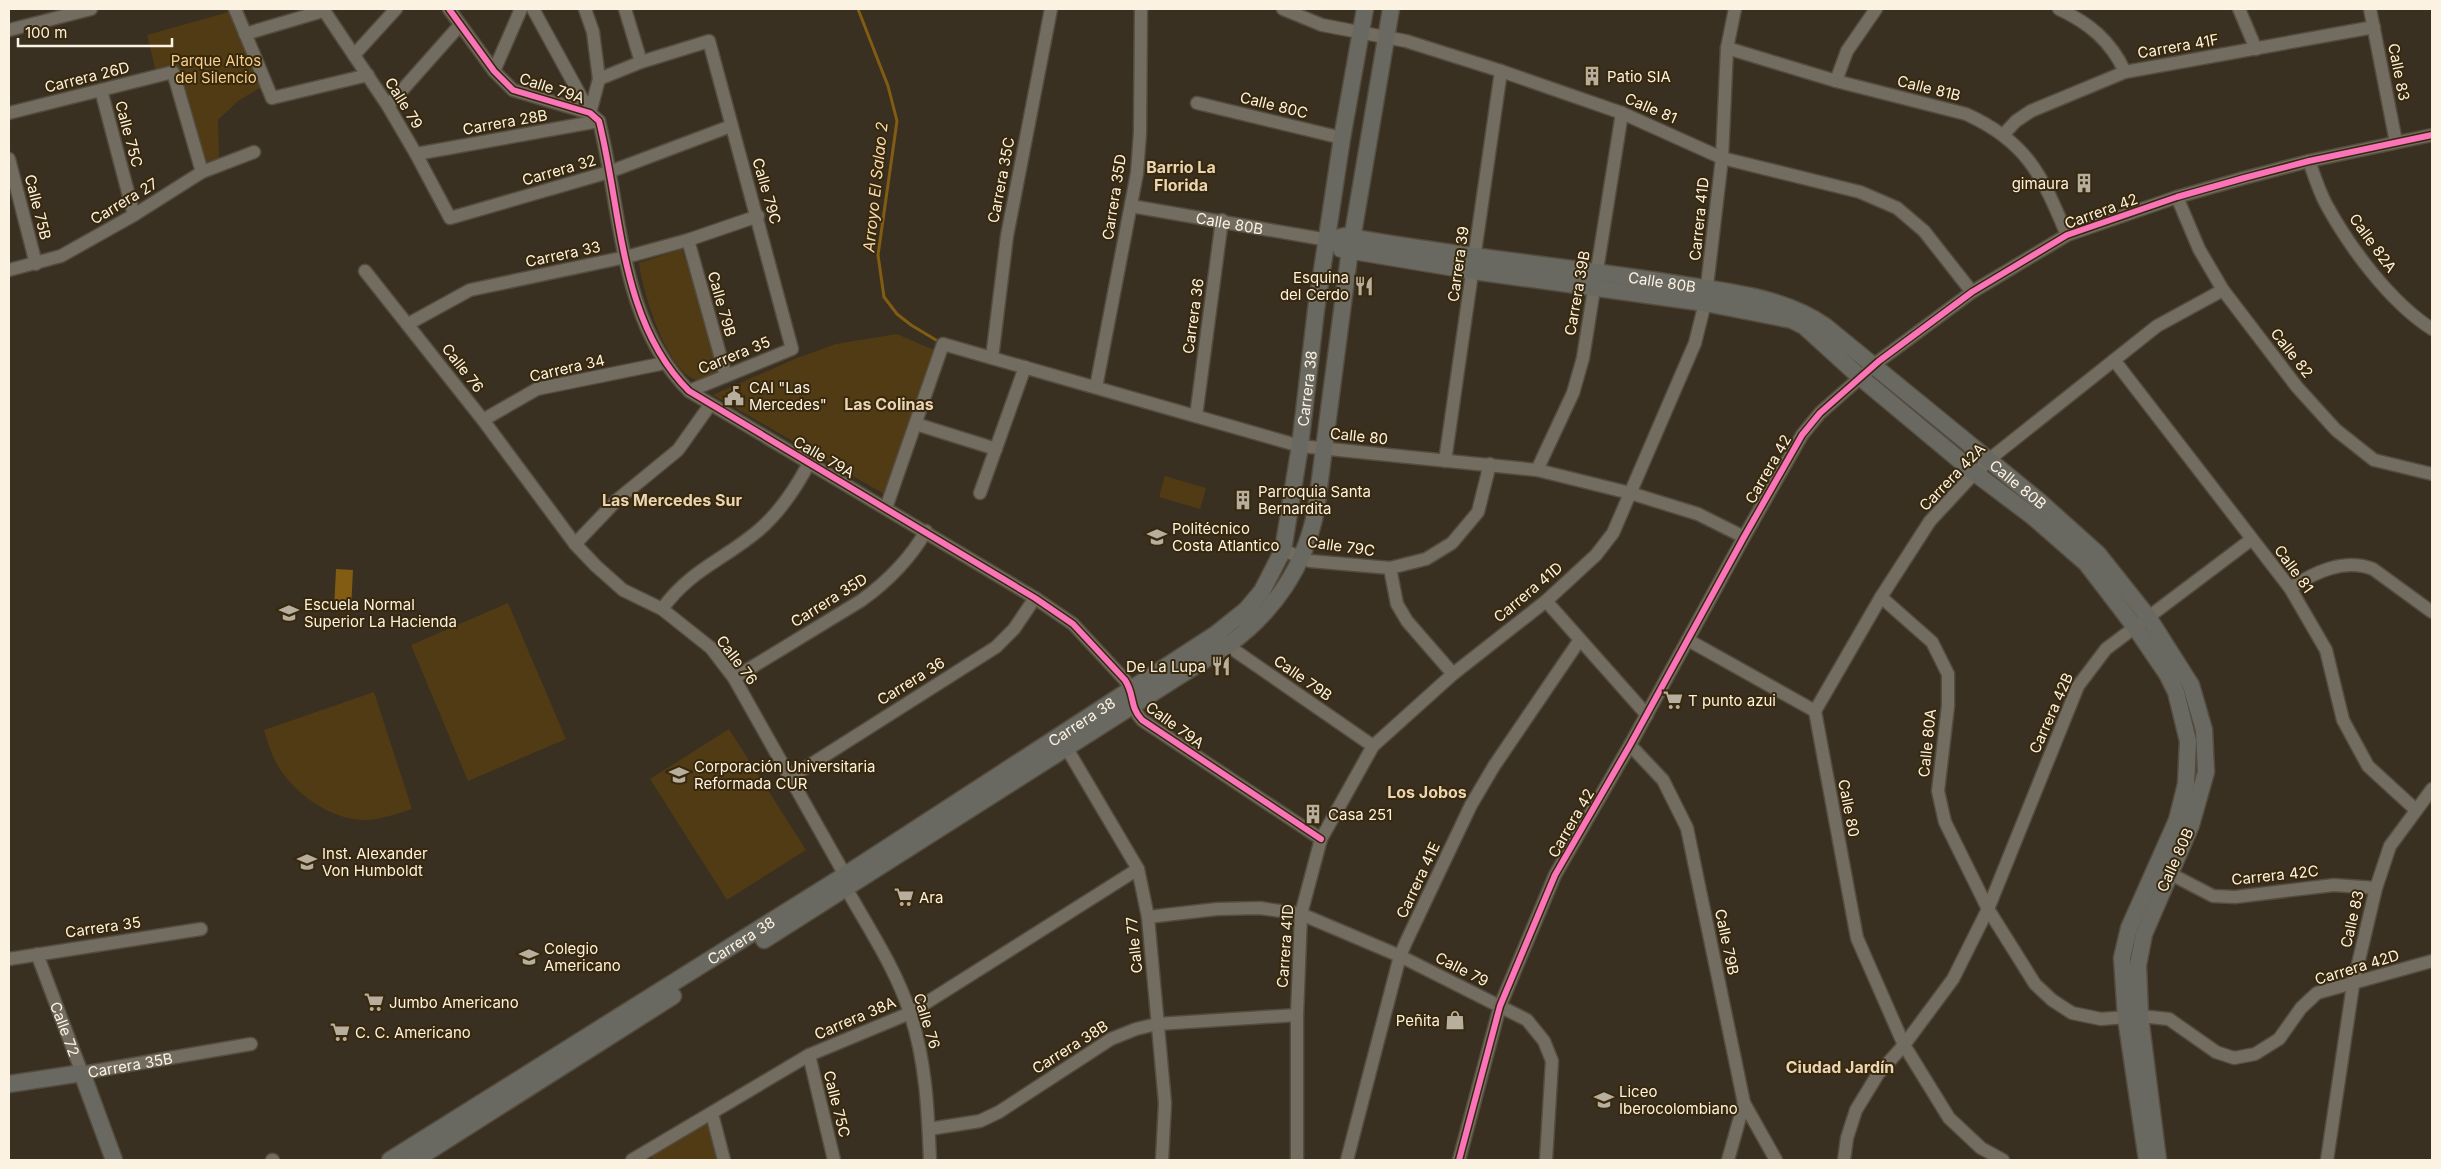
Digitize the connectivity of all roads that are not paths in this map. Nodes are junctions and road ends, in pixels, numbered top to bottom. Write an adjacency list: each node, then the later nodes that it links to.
1 (90, 9): 22 (street)
2 (235, 9): 24 (street)
3 (396, 9): 28 (street)
4 (449, 9): 20 (street, Calle 79A)
5 (521, 9): 30 (street)
6 (533, 9): 41 (street)
7 (585, 9): 34 (street)
8 (625, 9): 29 (street)
9 (1051, 9): 76 (street, Carrera 35C)
10 (1141, 9): 55 (street, Carrera 35D)
11 (1283, 9): 23 (street, Calle 81)
12 (1365, 9): 23 (main road, Carrera 38)
13 (1391, 9): 25 (main road, Carrera 38)
14 (1735, 9): 26 (street, Carrera 41D)
15 (1876, 9): 35 (street)
16 (2058, 9): 32 (street)
17 (2239, 9): 27 (street)
18 (2370, 9): 21 (street, Calle 83)
19 (323, 10): 24 (street); 28 (street, Calle 79)
20 (460, 25): 30 (street, Calle 79A); 38 (street)
21 (2374, 27): 27 (street, Carrera 41F); 46 (street, Calle 83)
22 (9, 30)
23 (1360, 33): 25 (street, Calle 81); 45 (main road, Carrera 38)
24 (245, 34): 33 (street)
25 (1387, 38): 31 (street, Calle 81); 63 (main road, Carrera 38)
26 (1728, 48): 35 (street, Calle 81B); 49 (street, Carrera 41D)
27 (2256, 49): 32 (street, Carrera 41F)
28 (354, 55): 33 (street, Calle 79)
29 (641, 62): 34 (street); 42 (street, Calle 79C)
30 (494, 71): 41 (street, Calle 79A)
31 (1501, 71): 39 (street, Calle 81); 66 (street, Carrera 39)
32 (2125, 72): 43 (street, Carrera 41F)
33 (368, 75): 38 (street, Calle 79)
34 (599, 79): 41 (street)
35 (1836, 81): 43 (street, Calle 81B)
36 (101, 90): 40 (street, Carrera 26D); 52 (street, Carrera 26D); 56 (street, Calle 75C)
37 (1198, 103): 45 (street, Calle 80C)
38 (388, 106): 48 (street, Calle 79)
39 (1622, 112): 49 (street, Calle 81); 69 (street, Carrera 39B)
40 (9, 113)
41 (594, 117): 48 (street, Carrera 28B); 53 (street, Calle 79A)
42 (731, 126): 53 (street, Carrera 32); 57 (street, Calle 79C)
43 (2003, 135): 60 (street, Calle 81B)
44 (2432, 135): 46 (street, Carrera 42)
45 (1342, 138): 62 (main road, Carrera 38)
46 (2396, 142): 51 (street, Carrera 42)
47 (254, 152): 52 (street, Carrera 27)
48 (416, 154): 58 (street, Calle 79)
49 (1722, 158): 71 (street, Calle 81); 72 (street, Carrera 41D)
50 (9, 160): 65 (street, Calle 75B)
51 (2309, 161): 54 (street, Carrera 42); 74 (street, Calle 82A)
52 (202, 172): 56 (street, Carrera 27)
53 (609, 172): 58 (street, Carrera 32); 64 (street, Calle 79A)
54 (2177, 197): 60 (street, Carrera 42); 70 (street, Calle 82)
55 (1130, 206): 59 (street, Calle 80B); 83 (street, Carrera 35D)
56 (134, 215): 65 (street, Carrera 27)
57 (758, 216): 61 (street, Carrera 33); 75 (street, Calle 79C)
58 (450, 218)
59 (1222, 220): 62 (street, Calle 80B); 86 (street, Carrera 36)
60 (2067, 235): 71 (street, Carrera 42)
61 (688, 240): 64 (street, Carrera 33); 81 (street, Calle 79B)
62 (1328, 240): 63 (main road, Calle 80B); 89 (main road, Carrera 38)
63 (1351, 245): 66 (main road, Calle 80B); 91 (main road, Carrera 38)
64 (626, 257): 73 (street, Carrera 33); 78 (street, Calle 79A)
65 (36, 264): 67 (street, Carrera 27)
66 (1474, 264): 69 (main road, Calle 80B); 93 (street, Carrera 39)
67 (9, 270)
68 (365, 271): 73 (street, Calle 76)
69 (1596, 280): 72 (main road, Calle 80B); 96 (street, Carrera 39B)
70 (2223, 290): 77 (street, Carrera 42A); 98 (street, Calle 82)
71 (1972, 292): 79 (street, Carrera 42)
72 (1707, 296): 79 (main road, Calle 80B); 82 (main road, Calle 80B); 100 (street, Carrera 41D)
73 (408, 324): 87 (street, Calle 76)
74 (2432, 330)
75 (792, 349): 81 (street, Carrera 35)
76 (992, 358): 80 (street, Calle 80); 88 (street, Calle 80)
77 (2114, 360): 92 (street, Carrera 42A); 104 (street, Calle 81)
78 (665, 363): 84 (street, Calle 79A); 87 (street, Carrera 34)
79 (1873, 366): 82 (street, Carrera 42); 92 (main road, Calle 80B)
80 (1025, 367): 83 (street, Calle 80); 90 (street)
81 (726, 376): 84 (street, Carrera 35)
82 (1860, 377): 97 (main road, Calle 80B); 103 (street, Carrera 42)
83 (1096, 387): 86 (street, Calle 80)
84 (689, 391): 85 (street, Calle 79A)
85 (710, 405): 94 (street, Calle 79A); 105 (street)
86 (1196, 416): 89 (street, Calle 80)
87 (483, 420): 105 (street, Calle 76)
88 (916, 424): 90 (street); 101 (street)
89 (1300, 446): 91 (street, Calle 80); 106 (main road, Carrera 38)
90 (996, 449): 99 (street)
91 (1325, 449): 93 (street, Calle 80); 107 (main road, Carrera 38)
92 (1989, 461): 97 (street, Carrera 42A); 115 (main road, Calle 80B)
93 (1446, 462): 95 (street, Calle 80)
94 (809, 463): 101 (street, Calle 79A); 113 (street)
95 (1490, 464): 96 (street, Calle 80); 108 (street)
96 (1537, 470): 100 (street, Calle 80)
97 (1975, 473): 110 (street, Carrera 42A); 115 (main road, Calle 80B)
98 (2432, 474)
99 (980, 493)
100 (1630, 493): 103 (street, Calle 80); 112 (street, Carrera 41D)
101 (886, 508): 102 (street, Calle 79A)
102 (926, 531): 111 (street, Calle 79A); 120 (street, Carrera 35D)
103 (1744, 537): 117 (street, Carrera 42)
104 (2252, 540): 109 (street, Calle 81); 115 (street, Carrera 42B)
105 (575, 544): 113 (street, Calle 76)
106 (1283, 550): 107 (street, Calle 79C); 116 (main road, Carrera 38)
107 (1302, 558): 108 (street, Calle 79C); 116 (main road, Carrera 38)
108 (1390, 568): 119 (street, Calle 79C)
109 (2290, 588): 114 (street); 129 (street, Calle 81)
110 (1881, 597): 122 (street, Carrera 42A); 135 (street, Calle 80A)
111 (1035, 598): 121 (street, Calle 79A); 127 (street, Carrera 36)
112 (1546, 601): 118 (street); 119 (street, Carrera 41D)
113 (662, 609): 120 (street, Calle 76)
114 (2432, 612)
115 (2141, 622): 132 (main road, Calle 80B); 135 (street, Carrera 42B)
116 (1222, 640): 121 (main road, Carrera 38); 125 (street, Calle 79B)
117 (1688, 640): 122 (street); 123 (street, Carrera 42)
118 (1579, 641): 123 (street); 140 (street, Carrera 41E)
119 (1453, 674): 125 (street, Carrera 41D)
120 (734, 678): 127 (street, Calle 76)
121 (1131, 697): 126 (main road, Carrera 38); 130 (street, Calle 79A); 133 (main road, Carrera 38)
122 (1815, 711): 150 (street, Calle 80)
123 (1647, 715): 124 (street, Carrera 42)
124 (1630, 745): 144 (street, Carrera 42); 154 (street, Calle 79B)
125 (1373, 746): 130 (street, Carrera 41D)
126 (1066, 747): 131 (street, Calle 77); 133 (main road, Carrera 38)
127 (791, 777): 133 (street, Calle 76)
128 (2432, 788): 129 (street, Calle 83)
129 (2416, 810): 134 (street, Calle 83)
130 (1321, 839): 136 (street, Carrera 41D)
131 (1138, 868): 137 (street, Calle 77); 145 (street, Carrera 38A)
132 (2162, 869): 134 (street, Carrera 42C); 147 (main road, Calle 80B)
133 (846, 881): 145 (street, Calle 76); 159 (main road, Carrera 38); 160 (main road, Carrera 38)
134 (2376, 888): 143 (street, Calle 83)
135 (1988, 909): 147 (street, Carrera 42D); 150 (street)
136 (1301, 914): 137 (street); 140 (street, Calle 79); 146 (street, Carrera 41D)
137 (1148, 917): 148 (street, Calle 77)
138 (202, 929): 139 (street, Carrera 35)
139 (37, 954): 141 (street, Carrera 35); 152 (street, Calle 72)
140 (1400, 956): 144 (street, Calle 79); 167 (street, Carrera 41E)
141 (9, 958)
142 (2432, 961): 143 (street, Carrera 42D)
143 (2353, 985): 147 (street, Carrera 42D); 176 (street, Calle 83)
144 (1500, 1006): 168 (street, Carrera 42); 169 (street, Calle 79)
145 (910, 1013): 151 (street, Carrera 38A); 156 (street, Calle 76)
146 (1297, 1016): 148 (street, Carrera 38B); 166 (street, Carrera 41D)
147 (2133, 1017): 174 (main road, Calle 80B); 175 (main road, Calle 80B)
148 (1157, 1024): 156 (street, Carrera 38B); 165 (street, Calle 77)
149 (251, 1044): 152 (street, Carrera 35B)
150 (1904, 1045): 172 (street); 173 (street, Calle 80)
151 (809, 1055): 155 (street, Carrera 38A); 163 (street, Calle 75C)
152 (82, 1073): 153 (main road, Carrera 35B); 158 (main road, Calle 72)
153 (9, 1084)
154 (1744, 1103): 170 (street, Calle 79B); 171 (street)
155 (712, 1114): 157 (street, Carrera 38A); 162 (street)
156 (929, 1129): 164 (street, Calle 76)
157 (651, 1155): 161 (street, Carrera 38A)
158 (114, 1160)
159 (390, 1160)
160 (416, 1160)
161 (632, 1160)
162 (724, 1160)
163 (834, 1160)
164 (930, 1160)
165 (1162, 1160)
166 (1297, 1160)
167 (1347, 1160)
168 (1459, 1160)
169 (1546, 1160)
170 (1728, 1160)
171 (1776, 1160)
172 (1844, 1160)
173 (2003, 1160)
174 (2147, 1160)
175 (2158, 1160)
176 (2327, 1160)

